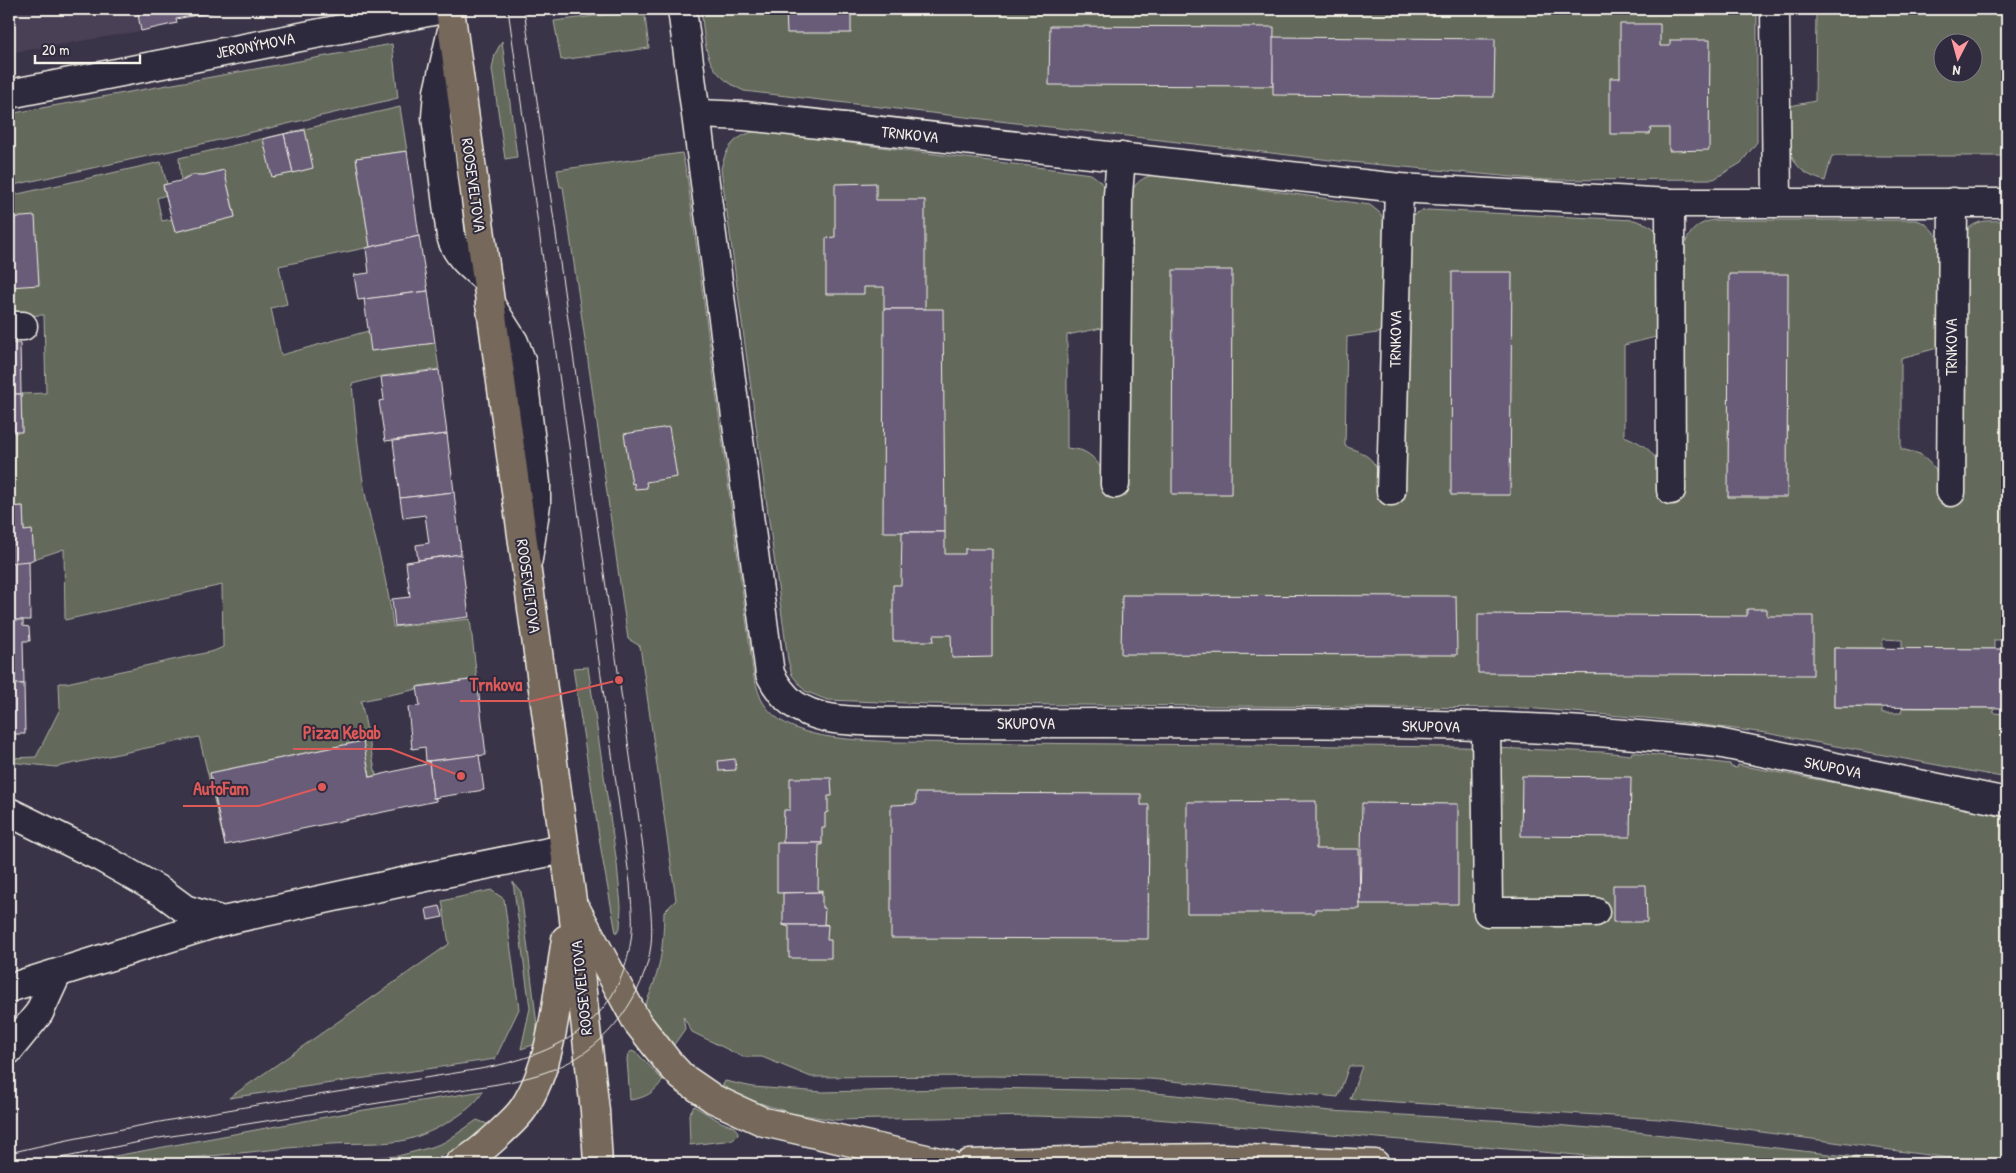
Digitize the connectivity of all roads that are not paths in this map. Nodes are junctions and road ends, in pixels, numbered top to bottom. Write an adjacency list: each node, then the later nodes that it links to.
1 (682, 9): 5 (street)
2 (1775, 9): 10 (street)
3 (448, 15): 4 (street, JERONÝMOVA); 19 (main road, ROOSEVELTOVA)
4 (9, 94)
5 (698, 114): 6 (street, TRNKOVA); 16 (street, SKUPOVA)
6 (1121, 157): 7 (street, TRNKOVA); 12 (street)
7 (1399, 188): 9 (street, TRNKOVA); 14 (street, TRNKOVA)
8 (1953, 202): 10 (street, TRNKOVA); 11 (street, TRNKOVA); 15 (street, TRNKOVA)
9 (1670, 203): 10 (street, TRNKOVA); 13 (street)
10 (1777, 203)
11 (2007, 203)
12 (1115, 484)
13 (1671, 490)
14 (1391, 491)
15 (1951, 492)
16 (1486, 726): 17 (street, SKUPOVA); 21 (street)
17 (2007, 802)
18 (9, 812): 22 (street)
19 (564, 849): 20 (main road, ROOSEVELTOVA); 22 (street)
20 (572, 901): 26 (main road); 27 (main road, ROOSEVELTOVA); 28 (main road)
21 (1595, 912)
22 (223, 921): 23 (street)
23 (57, 974): 24 (street); 25 (street)
24 (9, 988)
25 (9, 1050)
26 (459, 1164)
27 (598, 1164)
28 (948, 1164)
29 (970, 1164): 30 (main road)
30 (1375, 1164)

